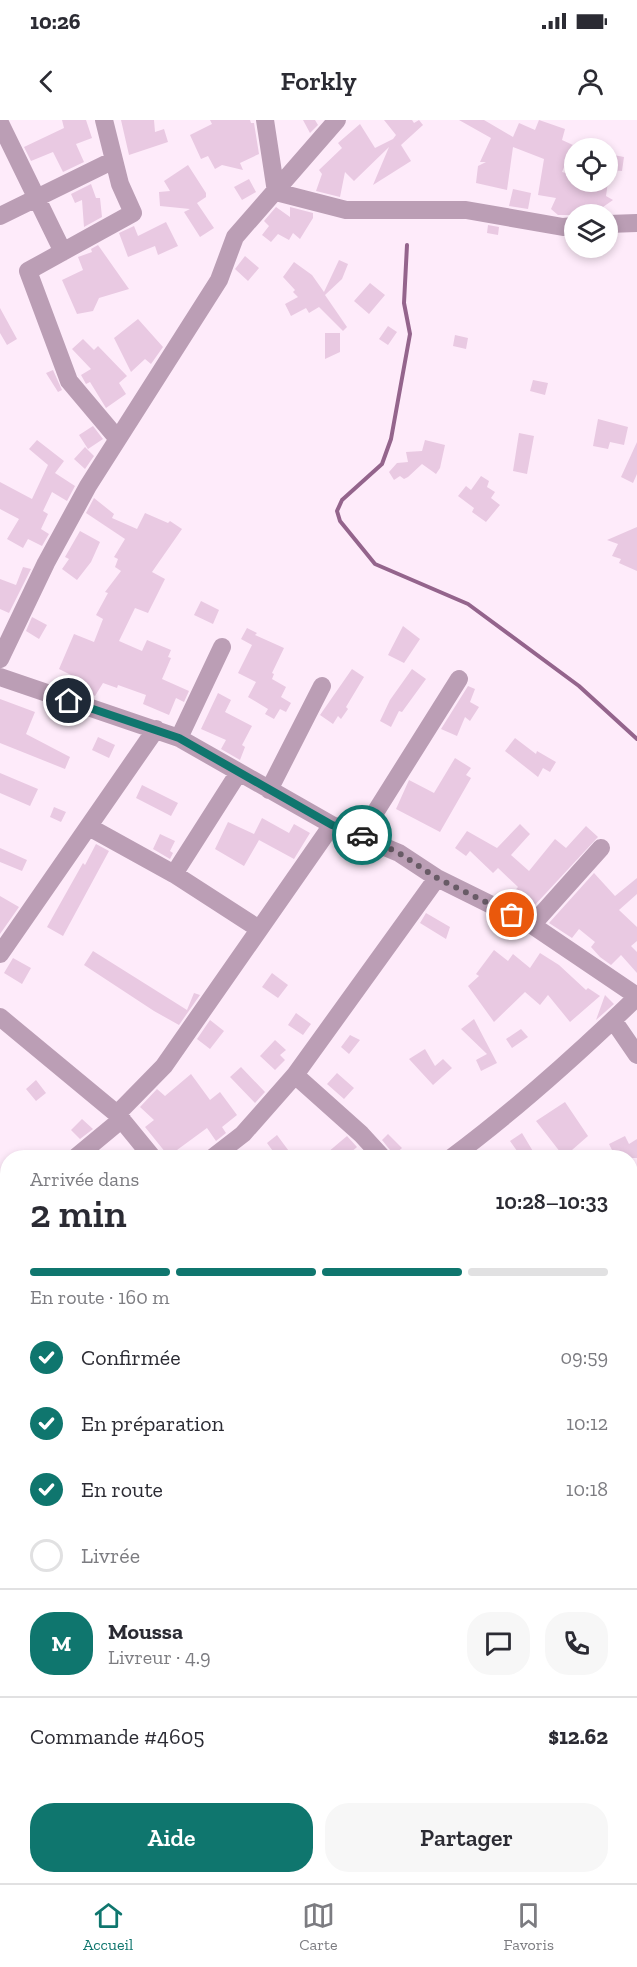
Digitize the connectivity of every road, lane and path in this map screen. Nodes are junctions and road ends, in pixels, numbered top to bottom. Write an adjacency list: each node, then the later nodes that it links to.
1 (104, 120): 5 (street)
2 (265, 120): 6 (street)
3 (337, 120): 6 (street)
4 (0, 123): 7 (street)
5 (114, 160): 7 (street); 12 (street)
6 (276, 192): 11 (street); 13 (street)
7 (36, 198): 8 (street); 12 (street)
8 (0, 216)
9 (637, 222): 10 (street)
10 (618, 223)
11 (564, 226)
12 (63, 252): 13 (street)
13 (117, 438): 15 (street)
14 (222, 647): 20 (street)
15 (0, 659)
16 (0, 677): 19 (street)
17 (459, 679): 25 (street)
18 (322, 686): 22 (street)
19 (156, 729): 20 (street); 24 (street)
20 (179, 738): 21 (street)
21 (239, 772): 22 (street); 27 (street)
22 (269, 790): 23 (street)
23 (332, 825): 25 (street); 30 (street)
24 (89, 827): 27 (street); 31 (street)
25 (361, 835): 28 (street)
26 (601, 848): 29 (street)
27 (174, 874): 30 (street)
28 (437, 878): 29 (street); 36 (street)
29 (532, 925): 32 (street)
30 (259, 929): 37 (street)
31 (0, 954)
32 (637, 996): 34 (street)
33 (0, 1017): 37 (street)
34 (613, 1020): 35 (street); 42 (street)
35 (637, 1055)
36 (295, 1075): 40 (street); 41 (street)
37 (119, 1116): 38 (street); 39 (street)
38 (83, 1150)
39 (147, 1150)
40 (222, 1150)
41 (375, 1150)
42 (462, 1150)

